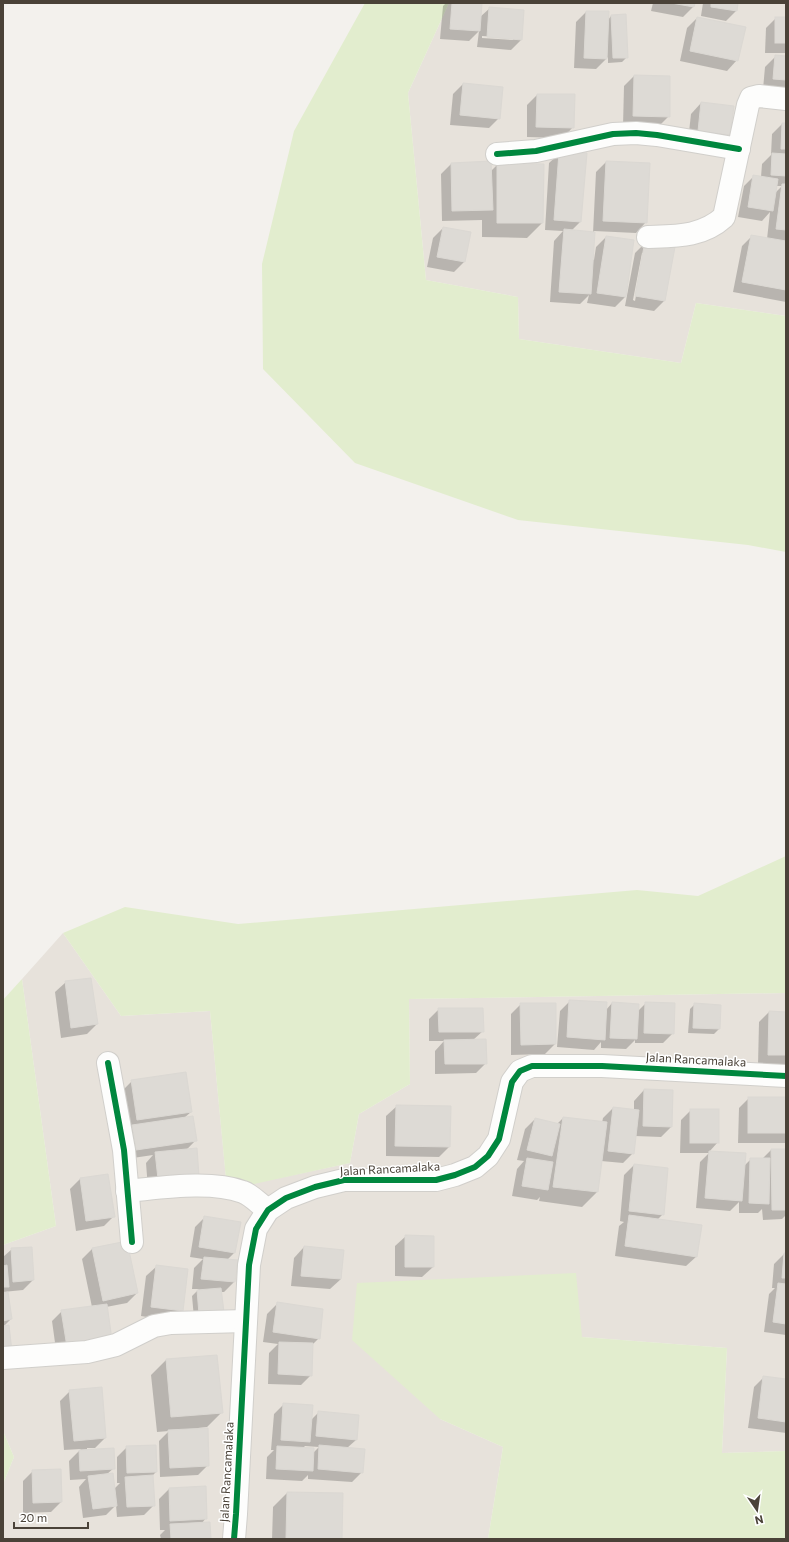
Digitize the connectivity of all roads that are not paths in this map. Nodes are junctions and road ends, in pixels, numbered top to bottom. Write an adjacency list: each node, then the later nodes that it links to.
1 (786, 99): 2 (street)
2 (739, 149): 3 (street); 4 (street)
3 (497, 154)
4 (648, 237)
5 (108, 1063): 7 (street)
6 (786, 1076): 8 (street, Jalan Rancamalaka)
7 (127, 1191): 8 (street); 9 (street)
8 (268, 1210): 10 (street, Jalan Rancamalaka)
9 (132, 1242)
10 (246, 1321): 11 (street); 12 (street, Jalan Rancamalaka)
11 (3, 1358)
12 (234, 1539)

